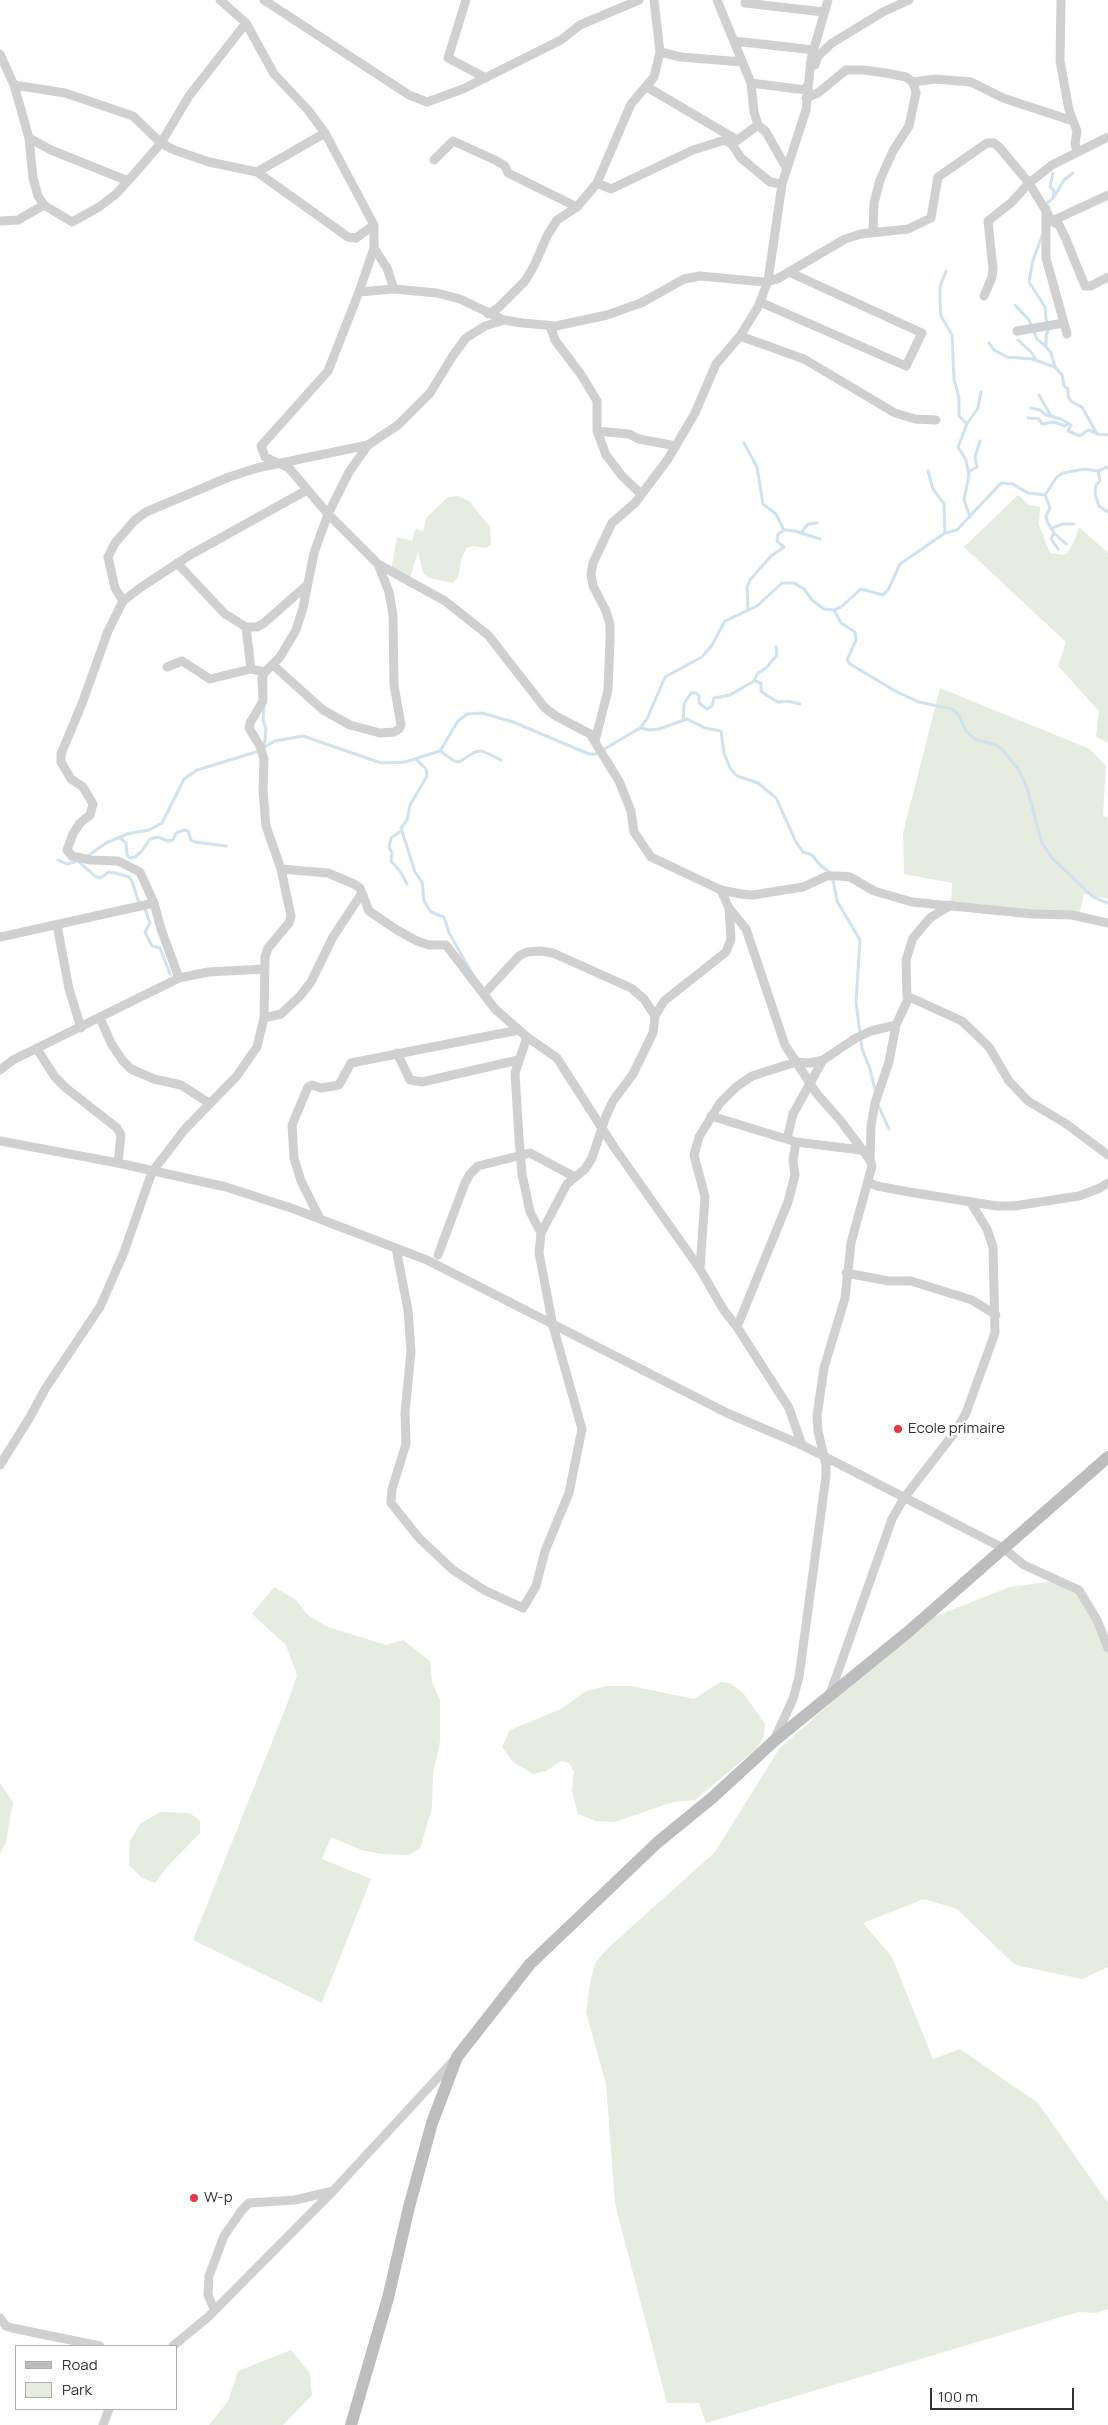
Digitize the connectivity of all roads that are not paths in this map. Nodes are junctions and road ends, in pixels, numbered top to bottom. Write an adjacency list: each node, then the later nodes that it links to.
1 (264, 0): 18 (street)
2 (466, 0): 18 (street)
3 (638, 0): 18 (street)
4 (654, 0): 15 (street)
5 (717, 0): 13 (street)
6 (828, 0): 11 (street)
7 (909, 0): 23 (street)
8 (1061, 0): 24 (street)
9 (225, 2): 12 (street)
10 (745, 3): 11 (street)
11 (824, 12): 14 (street)
12 (246, 23): 26 (street); 30 (street)
13 (734, 41): 14 (street); 17 (street)
14 (814, 50): 23 (street)
15 (660, 52): 17 (street); 22 (street)
16 (0, 54): 21 (street)
17 (742, 62): 20 (street)
18 (486, 78)
19 (913, 82): 23 (street); 24 (street); 46 (street)
20 (751, 83): 23 (street); 25 (street)
21 (14, 85): 28 (street); 30 (street)
22 (647, 87): 29 (street); 36 (street)
23 (806, 94): 33 (street)
24 (1073, 121): 31 (street)
25 (758, 125): 29 (street); 33 (street)
26 (324, 133): 34 (street); 45 (street)
27 (1108, 137): 31 (street)
28 (29, 138): 35 (street); 40 (street)
29 (735, 142): 36 (street); 38 (street)
30 (161, 143): 34 (street); 35 (street)
31 (1077, 152): 37 (street)
32 (434, 160): 41 (street)
33 (787, 169): 38 (street)
34 (257, 172): 45 (street)
35 (128, 181): 40 (street)
36 (597, 183): 41 (street)
37 (1029, 183): 42 (street); 46 (street); 53 (street)
38 (782, 184): 50 (street)
39 (1108, 195): 44 (street)
40 (44, 204): 43 (street)
41 (578, 207): 55 (street)
42 (1046, 209): 44 (street); 57 (street)
43 (0, 221)
44 (1052, 221): 49 (street)
45 (374, 225): 47 (street)
46 (873, 232): 48 (street)
47 (374, 248): 51 (street); 52 (street)
48 (791, 272): 50 (street); 54 (street)
49 (1108, 278)
50 (768, 282): 54 (street); 58 (street)
51 (394, 289): 52 (street); 55 (street)
52 (359, 292): 66 (street)
53 (984, 296)
54 (760, 302): 61 (street)
55 (488, 314): 56 (street)
56 (504, 320): 58 (street); 64 (street)
57 (1064, 323): 59 (street); 60 (street)
58 (550, 326): 63 (street)
59 (1017, 330)
60 (1067, 334)
61 (740, 336): 62 (street); 65 (street)
62 (936, 420)
63 (597, 431): 65 (street); 68 (street)
64 (368, 445): 66 (street); 69 (street)
65 (676, 446): 68 (street)
66 (282, 463): 67 (street); 73 (street)
67 (307, 490): 69 (street); 70 (street)
68 (641, 494): 79 (street)
69 (328, 514): 71 (street); 72 (street)
70 (177, 563): 73 (street); 74 (street)
71 (378, 564): 75 (street); 79 (street)
72 (306, 586): 74 (street); 75 (street)
73 (123, 601): 83 (street)
74 (246, 628): 77 (street)
75 (273, 664): 78 (street)
76 (167, 667): 77 (street)
77 (251, 670): 78 (street)
78 (265, 672): 80 (street)
79 (595, 741): 81 (street)
80 (281, 869): 82 (street); 89 (street)
81 (721, 890): 84 (street); 85 (street)
82 (362, 893): 91 (street); 95 (street)
83 (154, 903): 87 (street); 90 (street)
84 (952, 905): 86 (street); 92 (street)
85 (730, 908): 93 (street); 104 (street)
86 (1108, 923)
87 (56, 925): 88 (street); 97 (street)
88 (0, 937)
89 (264, 969): 90 (street); 95 (street)
90 (179, 978): 94 (street)
91 (484, 994): 93 (street); 98 (street)
92 (908, 999): 96 (street); 113 (street)
93 (656, 1016): 109 (street)
94 (100, 1018): 97 (street); 107 (street)
95 (264, 1018): 107 (street)
96 (896, 1025): 103 (street); 115 (street)
97 (81, 1028): 100 (street)
98 (519, 1030): 99 (street); 101 (street)
99 (527, 1037): 102 (street); 109 (street)
100 (37, 1049): 105 (street); 116 (street)
101 (397, 1053): 102 (street); 122 (street)
102 (518, 1060): 114 (street)
103 (823, 1060): 104 (street); 106 (street)
104 (796, 1062): 106 (street); 108 (street)
105 (0, 1070)
106 (810, 1084): 110 (street); 112 (street)
107 (209, 1103): 117 (street)
108 (711, 1116): 110 (street); 126 (street)
109 (601, 1128): 118 (street); 126 (street)
110 (791, 1140): 112 (street); 130 (street)
111 (0, 1141): 116 (street)
112 (862, 1150): 115 (street)
113 (1108, 1154)
114 (521, 1156): 118 (street); 123 (street); 125 (street)
115 (870, 1160): 119 (street)
116 (118, 1162): 117 (street)
117 (152, 1172): 122 (street); 134 (street)
118 (575, 1177): 123 (street)
119 (868, 1182): 121 (street); 127 (street)
120 (1108, 1183): 121 (street)
121 (971, 1203): 128 (street)
122 (320, 1219): 124 (street)
123 (541, 1233): 129 (street)
124 (396, 1248): 129 (street); 129 (street)
125 (438, 1255)
126 (700, 1269): 130 (street)
127 (846, 1273): 128 (street); 132 (street)
128 (996, 1315): 135 (street)
129 (553, 1326): 131 (street)
130 (737, 1327): 131 (street)
131 (802, 1444): 132 (street)
132 (823, 1455): 135 (street); 139 (street)
133 (1108, 1457): 136 (street)
134 (0, 1465)
135 (904, 1498): 136 (street); 138 (street)
136 (1003, 1548): 137 (street); 138 (street)
137 (1108, 1648)
138 (830, 1694): 139 (street)
139 (774, 1741): 140 (street)
140 (457, 2057): 141 (street); 148 (street)
141 (333, 2191): 142 (street); 142 (street)
142 (214, 2309): 145 (street)
143 (2, 2324): 144 (street)
144 (96, 2345)
145 (174, 2345)
146 (110, 2410): 147 (street)
147 (103, 2425)
148 (351, 2425)

